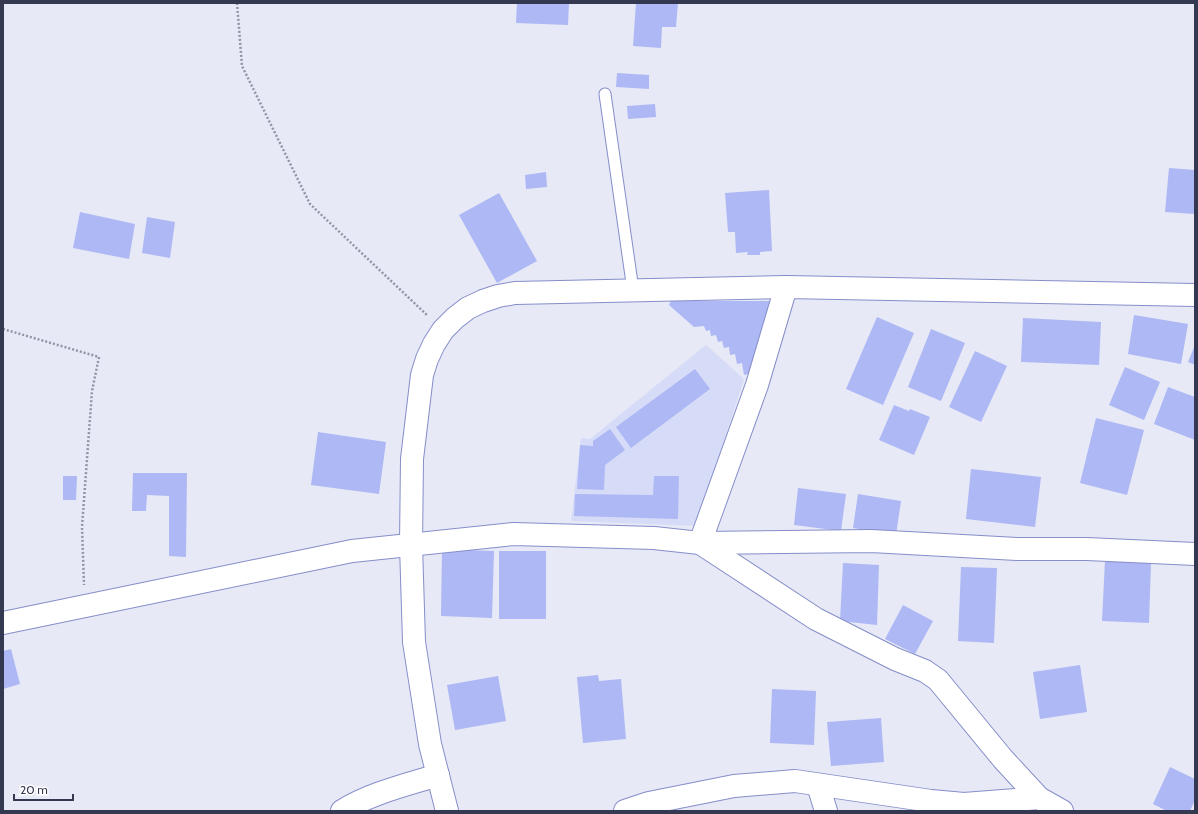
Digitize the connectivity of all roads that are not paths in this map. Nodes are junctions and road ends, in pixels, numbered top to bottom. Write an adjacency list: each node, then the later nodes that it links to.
1 (605, 94): 3 (lane)
2 (786, 287): 3 (street); 4 (street); 5 (street)
3 (633, 290): 6 (street)
4 (1195, 295)
5 (700, 543): 6 (street); 7 (street); 11 (street)
6 (411, 545): 8 (street); 9 (street)
7 (1195, 554)
8 (3, 623)
9 (438, 775): 13 (street); 14 (street)
10 (818, 785): 11 (street); 12 (street); 16 (street)
11 (1039, 798): 17 (street)
12 (665, 805): 15 (street)
13 (342, 811)
14 (447, 811)
15 (625, 811)
16 (826, 811)
17 (1062, 811)

